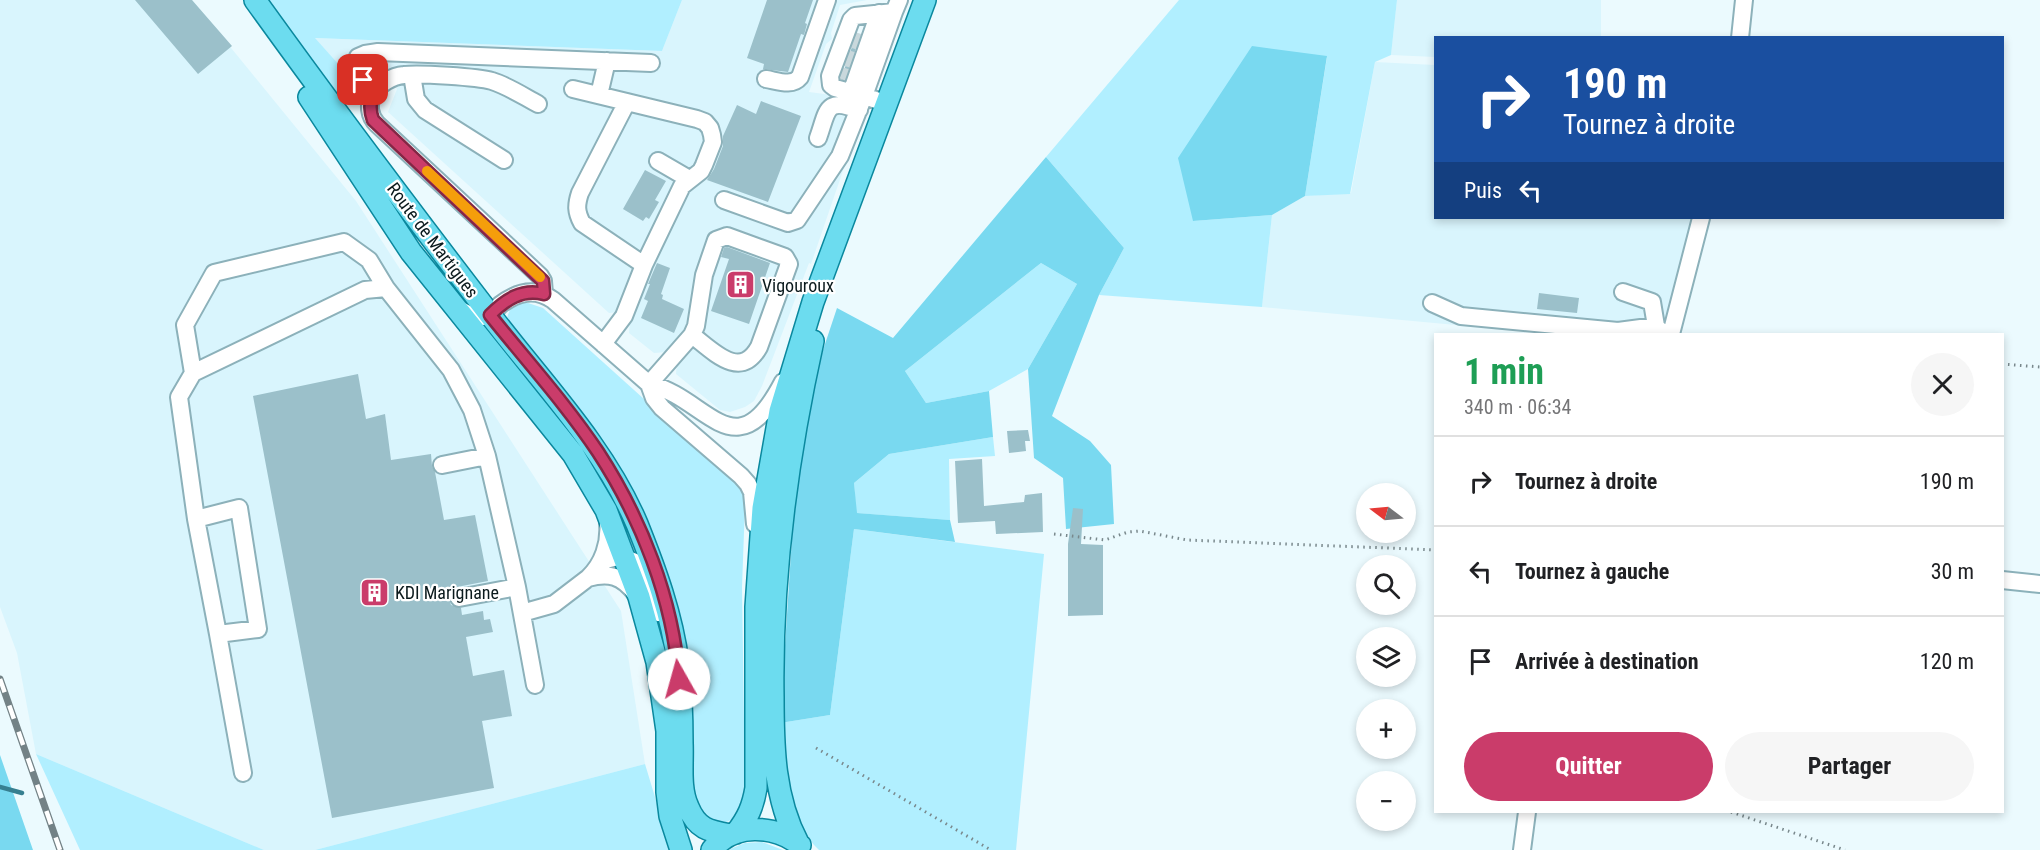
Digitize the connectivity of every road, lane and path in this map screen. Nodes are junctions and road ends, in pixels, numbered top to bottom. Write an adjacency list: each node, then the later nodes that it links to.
1 (240, 0): 32 (main road, Route de Martigues)
2 (255, 0): 33 (main road, Route de Martigues)
3 (827, 0): 12 (street)
4 (925, 0): 19 (main road)
5 (1744, 0): 7 (street)
6 (891, 8): 8 (street); 8 (street); 13 (street)
7 (1740, 36)
8 (853, 50): 13 (street); 13 (street)
9 (607, 61): 10 (street); 15 (street); 16 (street)
10 (651, 63)
11 (412, 75): 15 (street); 18 (street); 22 (street)
12 (766, 79)
13 (850, 86): 19 (street); 20 (street); 25 (street)
14 (573, 89): 16 (street)
15 (375, 91): 30 (street)
16 (599, 95): 17 (street)
17 (627, 102): 24 (street); 27 (street)
18 (538, 104)
19 (888, 104): 21 (main road)
20 (818, 138)
21 (870, 151): 37 (main road); 65 (main road)
22 (504, 160)
23 (658, 161): 24 (street)
24 (689, 179): 27 (street)
25 (724, 200)
26 (1701, 219): 34 (street)
27 (644, 265): 36 (street)
28 (386, 288): 40 (street); 40 (street); 42 (street)
29 (1623, 292): 34 (street)
30 (544, 294): 33 (street); 36 (street)
31 (1432, 303): 34 (street)
32 (452, 305): 33 (street); 44 (main road, Route de Martigues)
33 (490, 315): 58 (main road, Route de Martigues)
34 (1663, 332)
35 (692, 335): 35 (street); 41 (street)
36 (603, 344): 41 (street)
37 (794, 362): 41 (street); 50 (main road)
38 (2004, 364): 39 (path)
39 (2040, 367)
40 (193, 373): 45 (street)
41 (649, 384): 50 (street)
42 (487, 456): 43 (street); 53 (street)
43 (442, 465)
44 (606, 510): 48 (main road, Route de Martigues); 49 (street)
45 (196, 519): 57 (street); 57 (street)
46 (1054, 534): 47 (path)
47 (1434, 550)
48 (625, 558): 49 (street); 54 (main road, Route de Martigues); 58 (street)
49 (593, 572): 54 (street); 56 (street)
50 (758, 573): 64 (main road)
51 (2004, 580): 52 (street)
52 (2040, 584)
53 (517, 587): 55 (street); 56 (street)
54 (639, 597): 66 (main road, Route de Martigues)
55 (459, 598)
56 (522, 613): 59 (street)
57 (218, 634): 61 (street)
58 (678, 661): 64 (main road, Route de Martigues)
59 (535, 685)
60 (816, 748): 68 (path)
61 (243, 773)
62 (1527, 813): 69 (street)
63 (1734, 813): 70 (path)
64 (733, 834): 65 (main road); 67 (main road)
65 (801, 847)
66 (681, 850)
67 (711, 850)
68 (991, 850)
69 (1522, 850)
70 (1845, 850)

